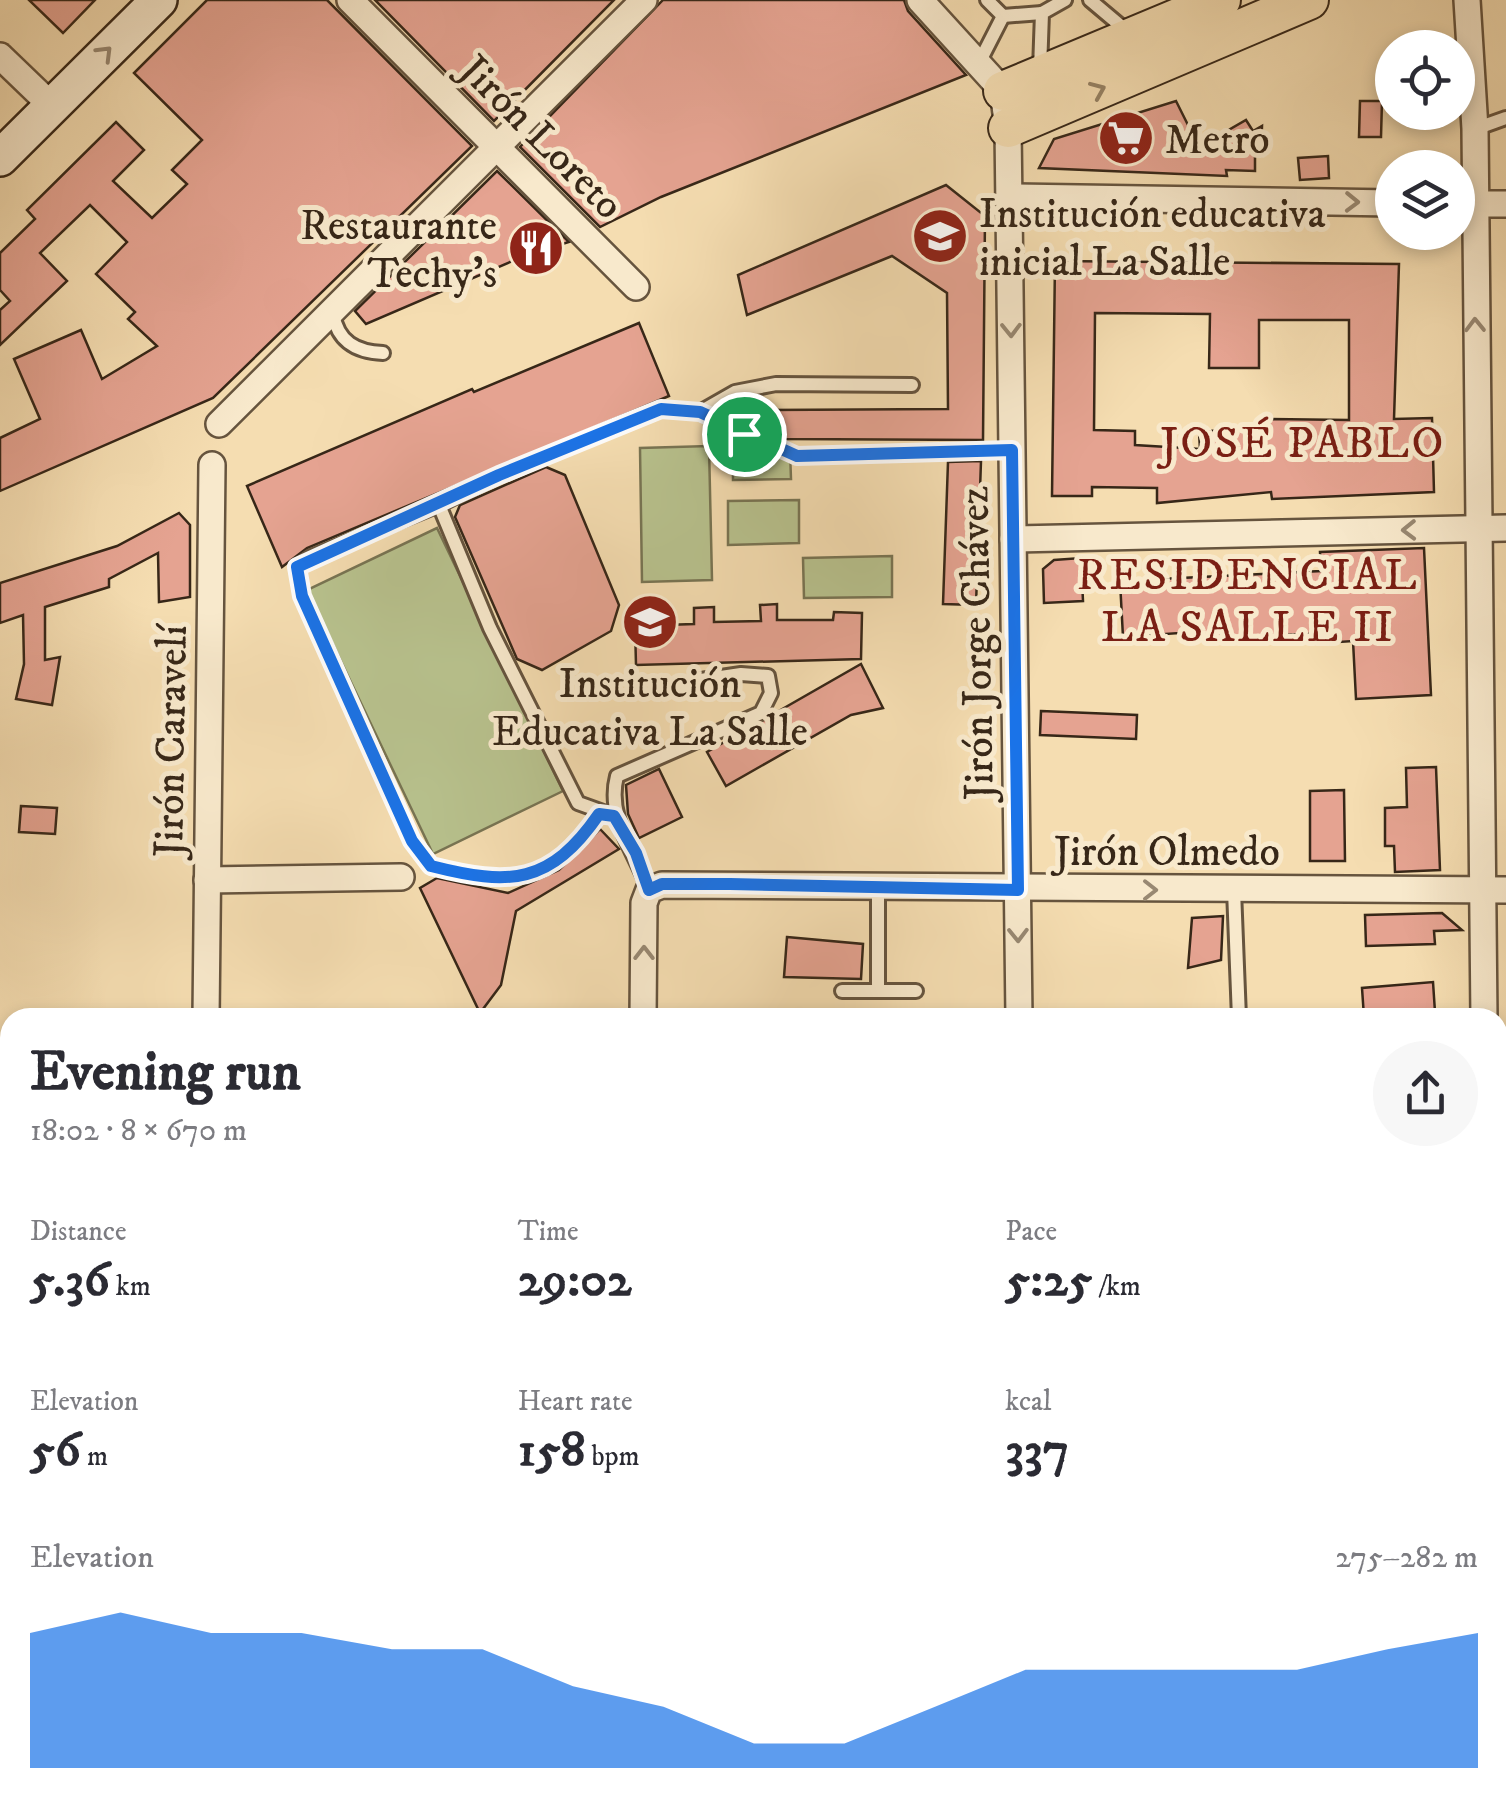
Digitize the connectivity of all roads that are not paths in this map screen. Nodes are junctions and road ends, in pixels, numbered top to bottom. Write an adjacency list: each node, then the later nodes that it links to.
1 (350, 0): 22 (street, Jirón Loreto)
2 (644, 0): 22 (street)
3 (987, 0): 12 (lane)
4 (1065, 0): 11 (lane)
5 (1090, 0): 14 (lane)
6 (1221, 0): 14 (main road)
7 (1308, 0): 19 (main road, one-way to 7)
8 (1467, 0): 13 (street)
9 (924, 1): 16 (street)
10 (148, 4): 18 (main road, one-way to 10)
11 (1042, 13): 12 (lane); 17 (lane)
12 (1003, 16): 16 (lane)
13 (1469, 30)
14 (1134, 36): 17 (main road)
15 (0, 56): 18 (street)
16 (980, 61): 19 (street)
17 (1040, 76): 19 (main road)
18 (52, 106): 23 (main road)
19 (1006, 110): 24 (street, Jirón Jorge Chávez)
20 (1506, 118): 21 (lane)
21 (1475, 129)
22 (497, 146): 29 (street, Jirón Loreto); 30 (street)
23 (0, 158)
24 (1009, 197): 25 (street, one-way to 25); 35 (street, Jirón Jorge Chávez, one-way to 35)
25 (1375, 203)
26 (1475, 204): 27 (street)
27 (1506, 204)
28 (1467, 250): 38 (street, one-way to 28)
29 (636, 288)
30 (332, 312): 31 (lane); 34 (street)
31 (383, 353)
32 (912, 385): 33 (lane)
33 (700, 412): 35 (lane); 37 (lane)
34 (219, 424)
35 (1012, 450): 40 (street, Jirón Jorge Chávez)
36 (212, 465): 44 (street, Jirón Caravelí)
37 (439, 505): 42 (lane); 42 (lane)
38 (1478, 528): 39 (street); 40 (street, one-way to 40); 49 (street)
39 (1506, 528)
40 (1014, 539): 47 (street, Jirón Jorge Chávez)
41 (694, 682): 42 (lane)
42 (606, 815): 46 (lane)
43 (401, 877): 44 (street)
44 (208, 880): 53 (street, Jirón Caravelí)
45 (878, 887): 46 (street, Jirón Olmedo); 47 (street, Jirón Olmedo); 51 (lane)
46 (649, 890): 54 (street, one-way to 46)
47 (1018, 890): 48 (street, Jirón Olmedo, one-way to 48); 55 (street, Jirón Jorge Chávez, one-way to 55)
48 (1234, 890): 49 (street, Jirón Olmedo); 56 (lane)
49 (1495, 890): 57 (street)
50 (842, 991): 51 (lane)
51 (878, 991): 52 (lane)
52 (916, 991)
53 (206, 1008)
54 (644, 1008)
55 (1019, 1008)
56 (1239, 1008)
57 (1485, 1008)

